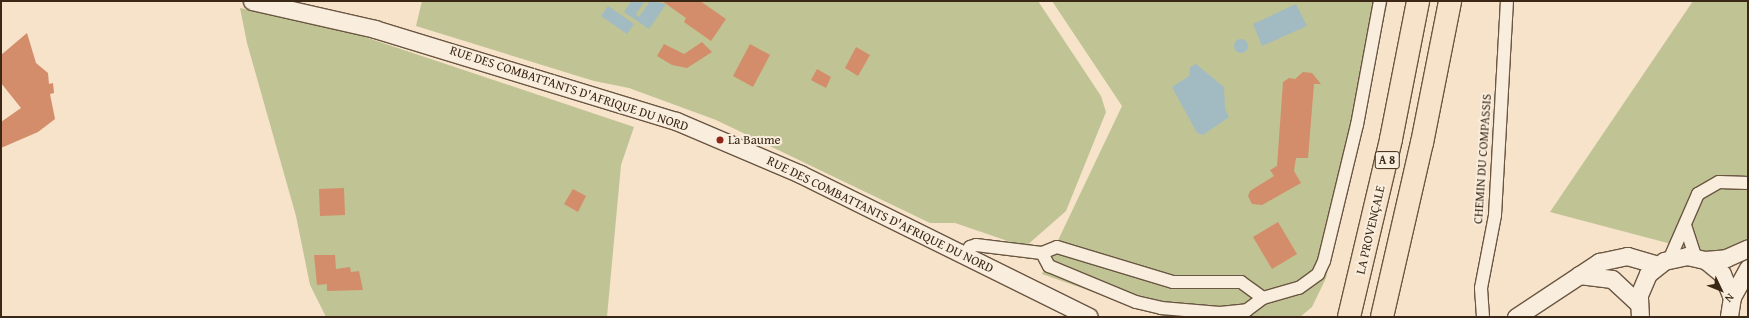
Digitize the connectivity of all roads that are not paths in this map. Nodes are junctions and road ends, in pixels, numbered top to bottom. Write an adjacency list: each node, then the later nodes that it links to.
1 (252, 1): 10 (main road, RUE DES COMBATTANTS D'AFRIQUE DU NORD)
2 (1380, 1): 15 (street)
3 (1418, 1): 19 (highway, LA PROVENÇALE / A 8)
4 (1450, 1): 20 (highway, A 8)
5 (1507, 1): 21 (street, CHEMIN DU COMPASSIS)
6 (1748, 183): 7 (street)
7 (1685, 225): 11 (street); 12 (street)
8 (1748, 248): 11 (main road)
9 (1042, 253): 10 (street); 15 (street); 15 (street)
10 (965, 257): 18 (main road, RUE DES COMBATTANTS D'AFRIQUE DU NORD)
11 (1700, 259): 12 (main road); 16 (main road)
12 (1664, 261): 14 (main road); 17 (main road)
13 (1748, 268): 16 (main road)
14 (1579, 275): 17 (main road); 22 (main road)
15 (1264, 298)
16 (1733, 310)
17 (1639, 313)
18 (1089, 317)
19 (1349, 317)
20 (1382, 317)
21 (1483, 317)
22 (1516, 317)

